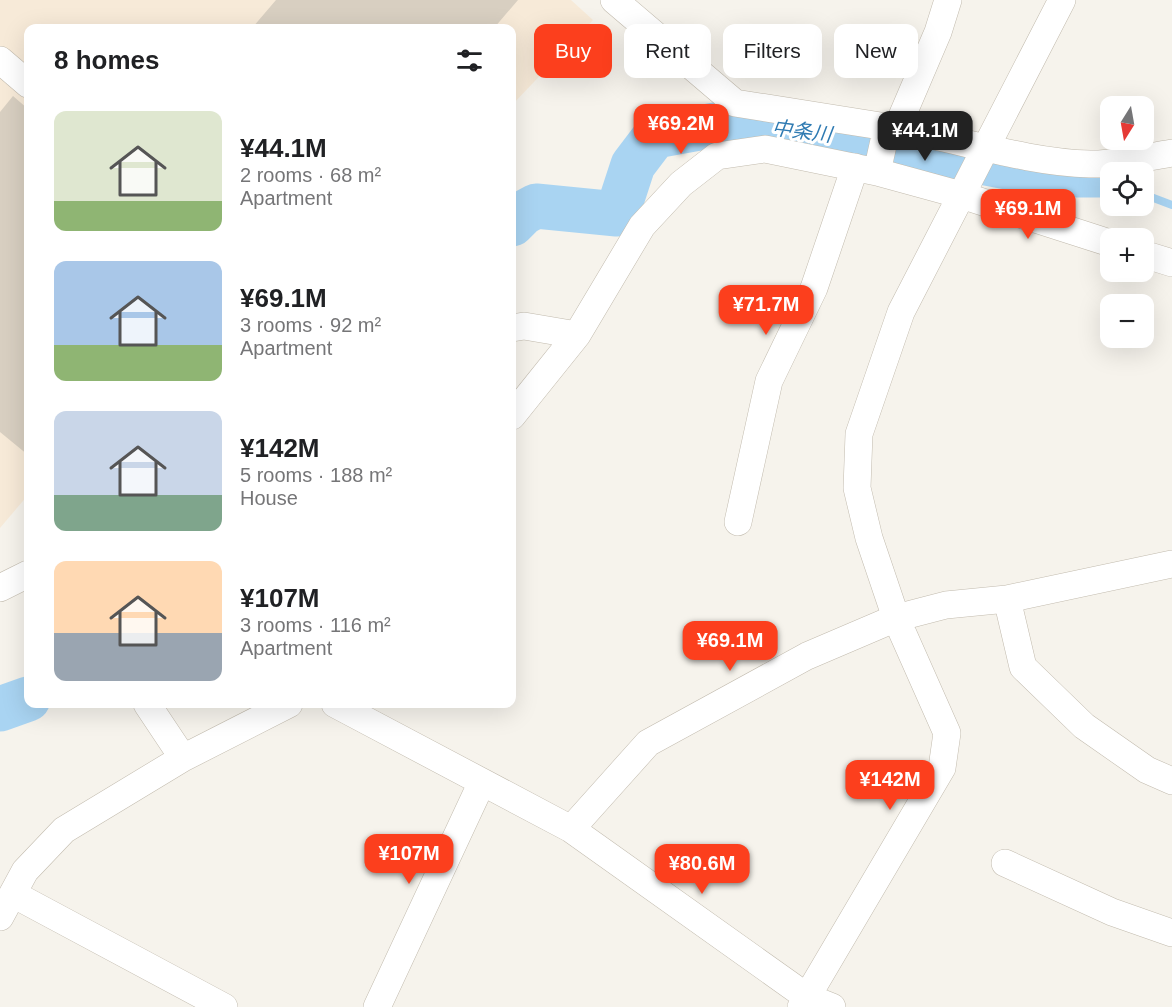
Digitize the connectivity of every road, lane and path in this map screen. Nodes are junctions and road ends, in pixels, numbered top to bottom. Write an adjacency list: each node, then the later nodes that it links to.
1 (614, 0): 6 (street)
2 (948, 0): 6 (street)
3 (1062, 0): 7 (street)
4 (0, 60): 5 (street)
5 (24, 81)
6 (892, 128): 7 (street); 9 (street)
7 (986, 146): 8 (street); 10 (street)
8 (1172, 153)
9 (866, 169): 10 (street); 15 (street); 17 (street)
10 (961, 195): 11 (street); 22 (street)
11 (1100, 240)
12 (1154, 257): 13 (street)
13 (1172, 263)
14 (516, 327): 15 (street)
15 (577, 335): 16 (street)
16 (516, 412)
17 (738, 522)
18 (1172, 564): 21 (street)
19 (24, 576): 20 (street)
20 (0, 588)
21 (1007, 599): 22 (street); 27 (street)
22 (896, 618): 29 (street); 33 (street)
23 (150, 708): 26 (street)
24 (281, 708): 26 (street)
25 (343, 708): 28 (street)
26 (183, 758): 31 (street)
27 (1172, 781)
28 (482, 782): 29 (street); 35 (street)
29 (571, 830): 33 (street)
30 (1005, 863): 32 (street)
31 (6, 902): 34 (street)
32 (1172, 933)
33 (804, 1002): 36 (street)
34 (224, 1007)
35 (376, 1007)
36 (832, 1007)

